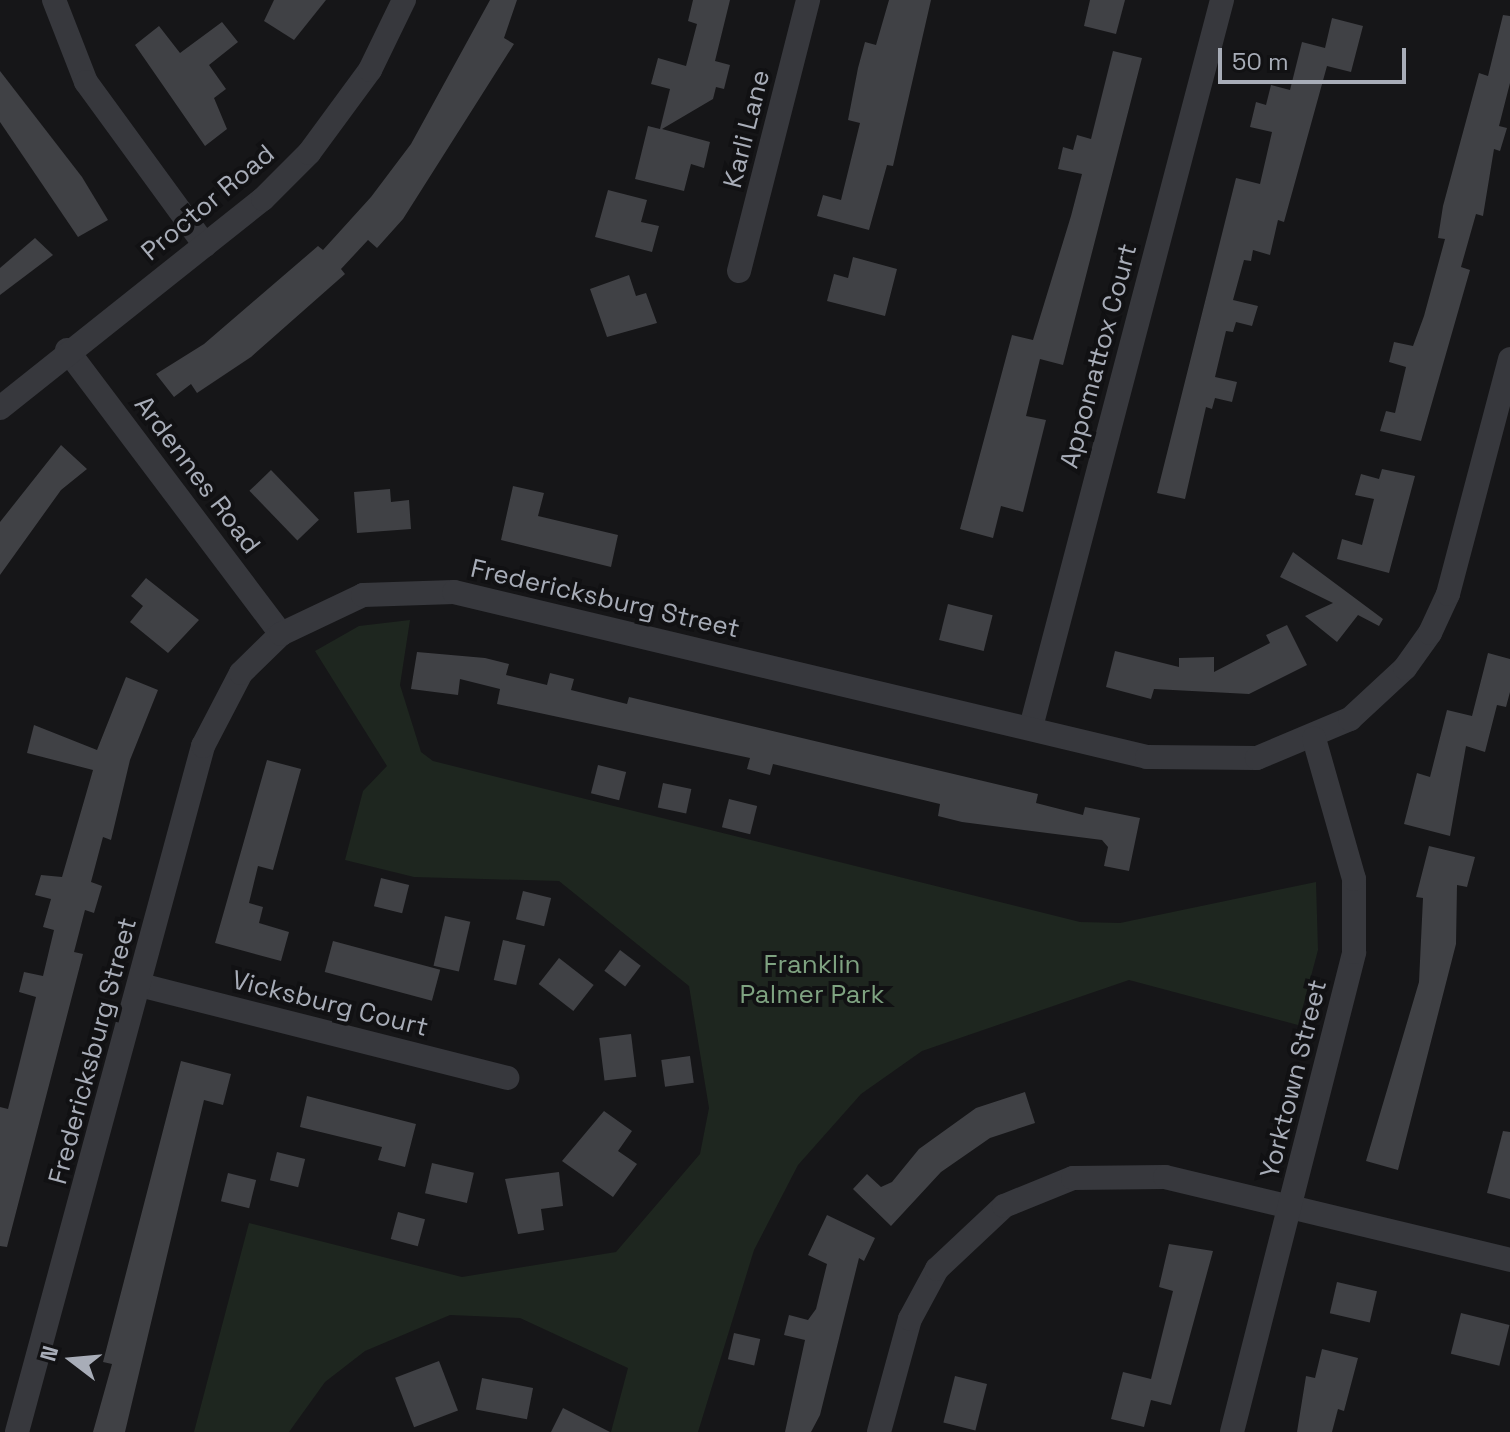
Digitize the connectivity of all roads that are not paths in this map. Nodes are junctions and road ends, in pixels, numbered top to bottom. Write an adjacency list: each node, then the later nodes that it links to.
1 (54, 0): 5 (street)
2 (404, 0): 5 (street, Proctor Road)
3 (808, 0): 6 (street, Karli Lane)
4 (1222, 0): 12 (street, Appomattox Court)
5 (205, 245): 7 (street, Proctor Road)
6 (739, 271)
7 (67, 350): 9 (street, Proctor Road); 11 (street, Ardennes Road)
8 (1510, 359): 10 (street, Fredericksburg Street)
9 (0, 408)
10 (1498, 451): 13 (street, Fredericksburg Street)
11 (281, 634): 12 (street, Fredericksburg Street); 14 (street, Fredericksburg Street)
12 (1031, 727): 13 (street, Fredericksburg Street)
13 (1314, 739): 16 (street, Yorktown Street)
14 (140, 985): 15 (street, Vicksburg Court); 18 (street, Fredericksburg Street)
15 (507, 1078)
16 (1290, 1209): 17 (street); 19 (street); 20 (street, Yorktown Street)
17 (1510, 1260)
18 (17, 1432)
19 (879, 1432)
20 (1232, 1432)

